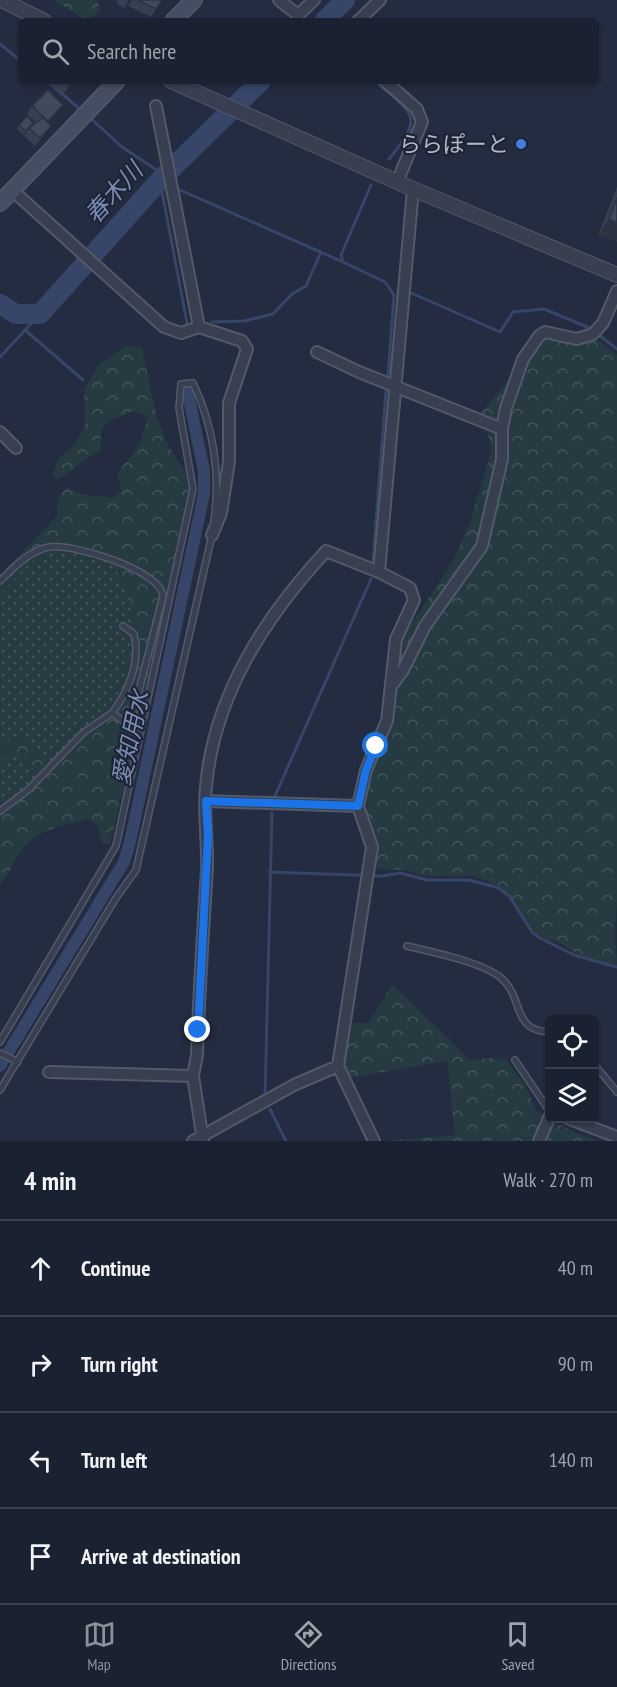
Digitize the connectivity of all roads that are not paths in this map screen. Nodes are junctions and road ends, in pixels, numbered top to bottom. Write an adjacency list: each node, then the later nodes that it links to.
1 (2, 0): 5 (street)
2 (279, 0): 3 (street)
3 (314, 0)
4 (380, 0): 6 (street)
5 (38, 18)
6 (361, 18)
7 (114, 84): 13 (main road)
8 (178, 84): 11 (street)
9 (388, 84): 11 (street)
10 (156, 106): 16 (street)
11 (398, 182): 12 (street)
12 (413, 189): 14 (street); 18 (street)
13 (4, 198): 16 (street)
14 (617, 275)
15 (617, 291): 19 (street)
16 (199, 327): 22 (street)
17 (317, 352): 18 (street)
18 (394, 386): 19 (street); 23 (street)
19 (502, 429): 26 (street)
20 (0, 432): 21 (street)
21 (16, 448)
22 (212, 535): 33 (lane); 36 (lane)
23 (379, 572): 26 (street); 28 (street)
24 (0, 581): 27 (lane)
25 (123, 626): 27 (lane)
26 (391, 685): 29 (street)
27 (112, 713): 30 (lane)
28 (206, 801): 29 (street); 40 (street)
29 (358, 806): 37 (street)
30 (0, 811)
31 (407, 946): 32 (lane)
32 (545, 1031)
33 (0, 1042)
34 (0, 1053): 36 (lane)
35 (515, 1060): 43 (lane)
36 (18, 1062): 41 (lane)
37 (338, 1066): 47 (street); 48 (street)
38 (598, 1069): 42 (lane)
39 (49, 1072): 40 (street)
40 (193, 1076): 47 (street)
41 (0, 1090)
42 (617, 1092)
43 (545, 1108)
44 (546, 1123): 49 (street)
45 (578, 1123): 46 (street)
46 (617, 1137)
47 (199, 1140)
48 (374, 1141)
49 (539, 1141)

